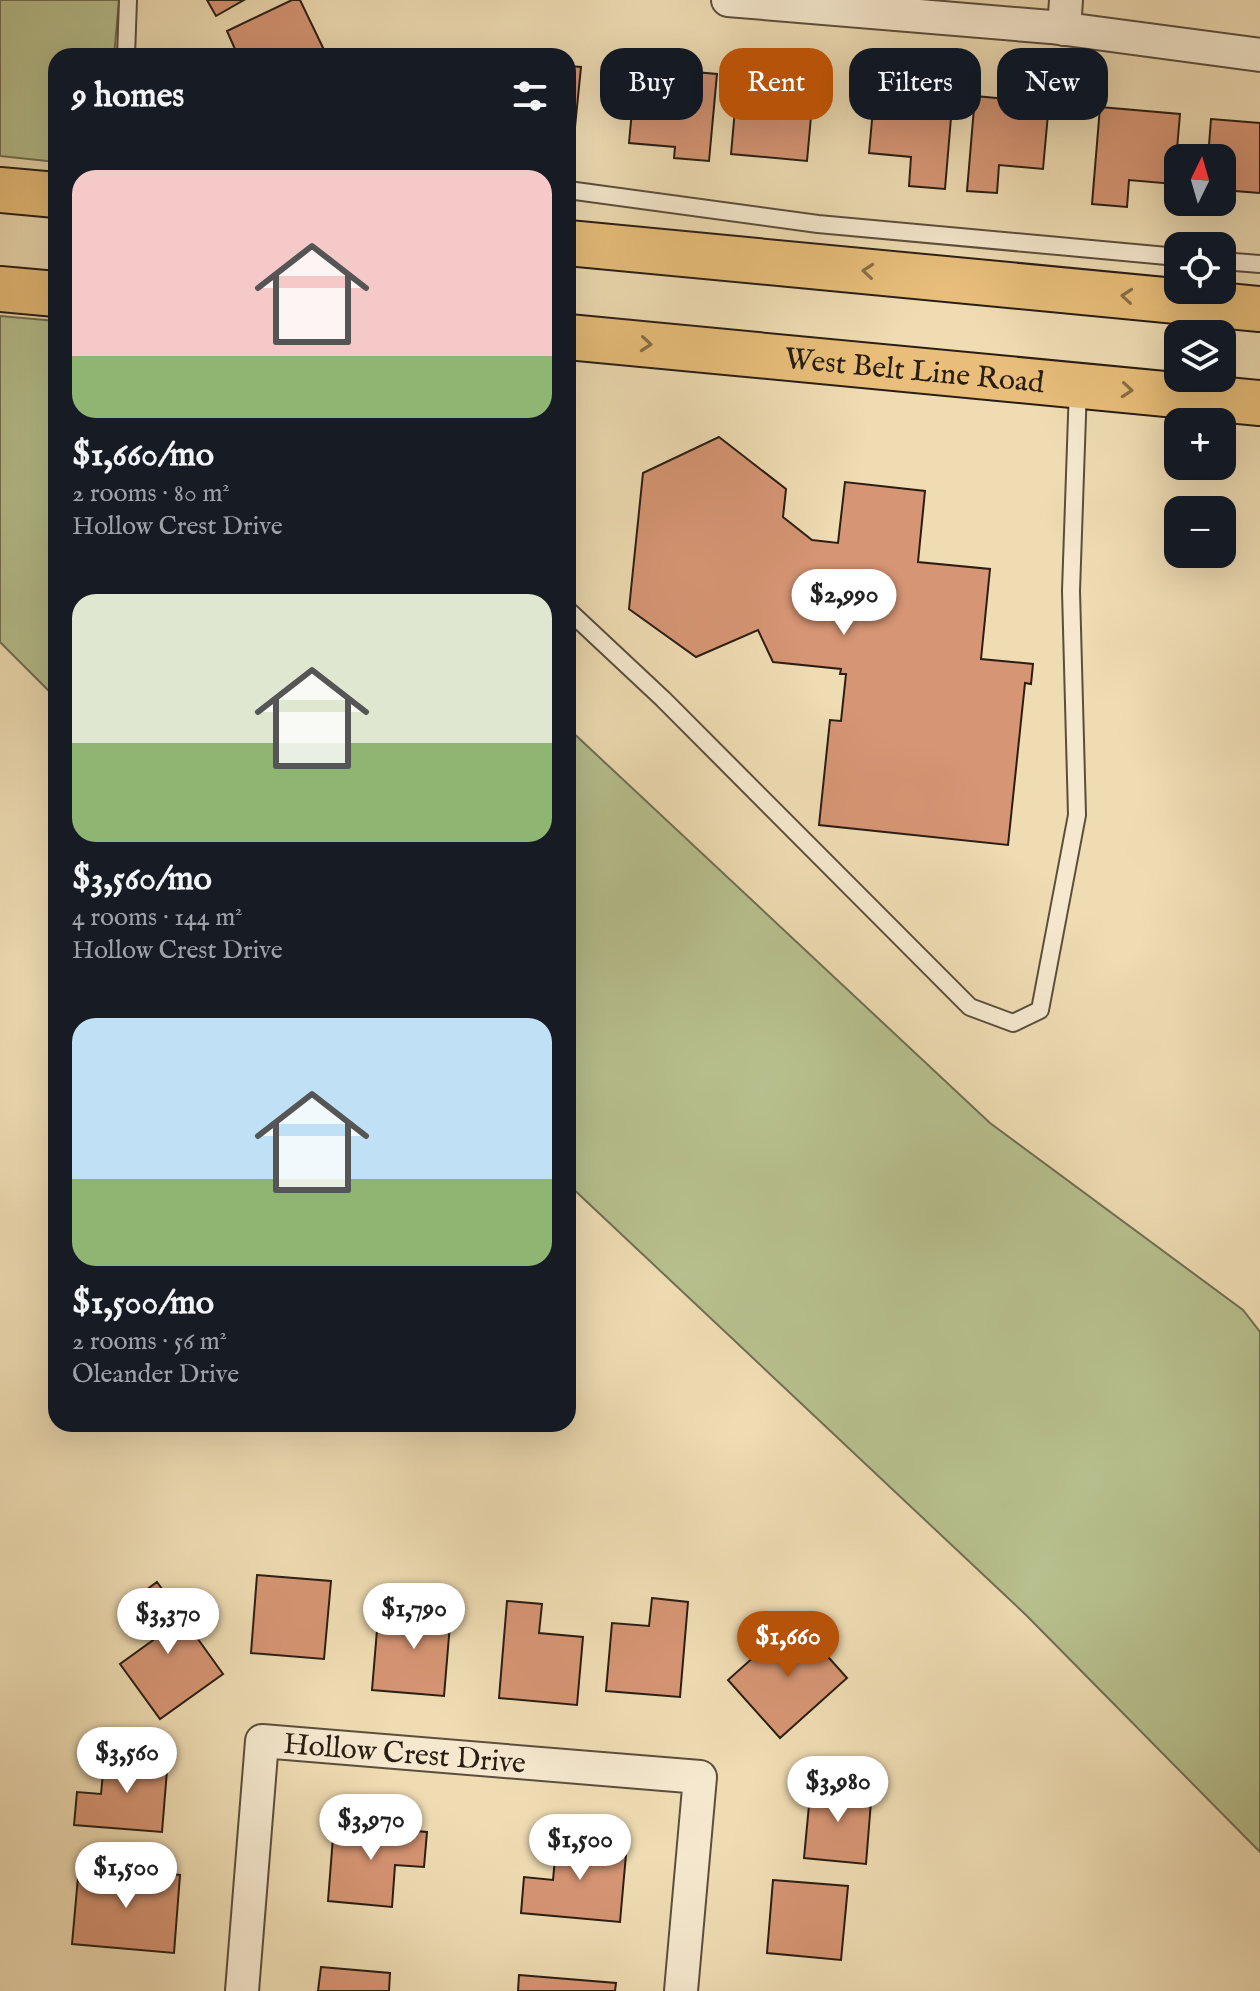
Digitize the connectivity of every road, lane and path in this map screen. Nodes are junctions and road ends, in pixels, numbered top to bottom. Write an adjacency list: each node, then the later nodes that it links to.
1 (128, 0): 4 (lane)
2 (728, 0): 3 (street)
3 (1065, 14): 5 (street)
4 (126, 48)
5 (1260, 55)
6 (0, 190): 8 (main road)
7 (576, 191): 10 (lane)
8 (48, 194)
9 (576, 244): 15 (main road, one-way to 9)
10 (1164, 256)
11 (1236, 262): 12 (lane)
12 (1260, 264)
13 (0, 289): 14 (main road)
14 (48, 293)
15 (1260, 309)
16 (576, 338): 17 (main road, West Belt Line Road, one-way to 17)
17 (1078, 386): 18 (main road, West Belt Line Road, one-way to 18); 19 (lane)
18 (1260, 403)
19 (576, 617)
20 (242, 1991): 21 (street, Hollow Crest Drive)
21 (681, 1991)

